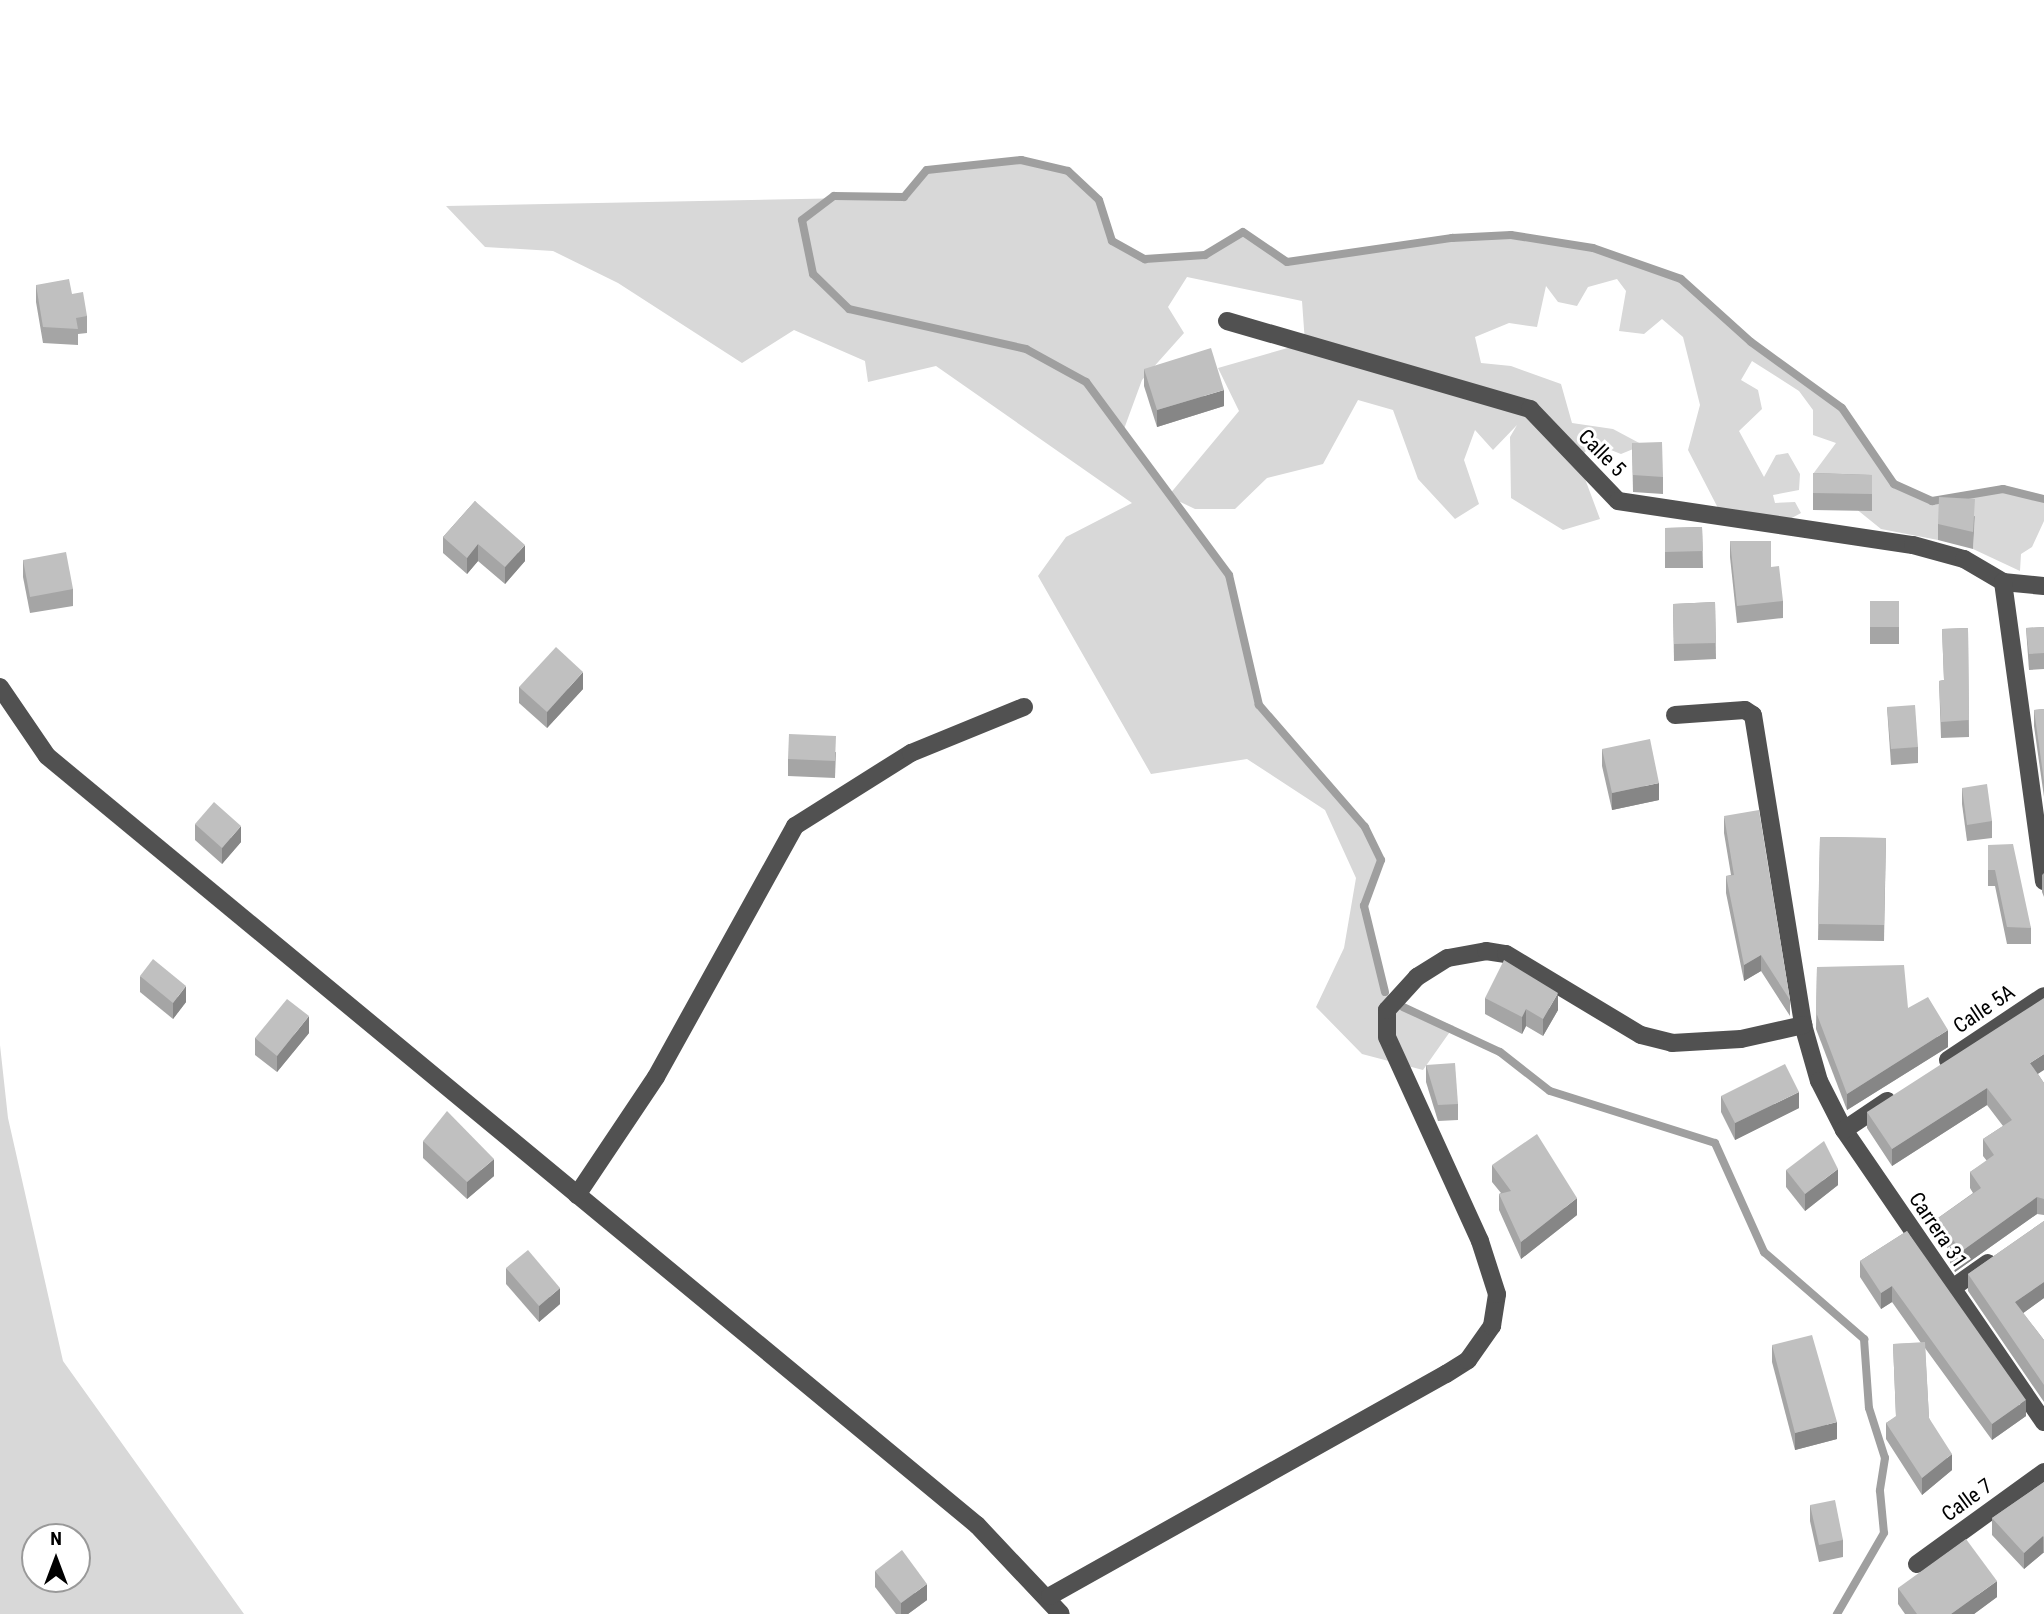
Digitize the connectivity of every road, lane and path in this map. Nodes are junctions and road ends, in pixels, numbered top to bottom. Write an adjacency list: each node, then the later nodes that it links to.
1 (1227, 321): 2 (street, Calle 5)
2 (2003, 582): 3 (street, Calle 5); 7 (street)
3 (2044, 586)
4 (0, 687): 13 (street)
5 (1024, 707): 13 (street)
6 (1675, 715): 9 (street, Carrera 31)
7 (2044, 881)
8 (2044, 996): 10 (street, Calle 5A)
9 (1802, 1025): 12 (street, Carrera 31); 19 (street)
10 (1933, 1070)
11 (1899, 1093): 12 (street)
12 (1843, 1130): 15 (street, Carrera 31)
13 (577, 1195): 19 (street)
14 (2003, 1253): 15 (street)
15 (1951, 1289): 16 (street, Carrera 31)
16 (2044, 1422)
17 (2044, 1472): 18 (street, Calle 7)
18 (1917, 1564)
19 (1050, 1596): 20 (street)
20 (1061, 1614)

